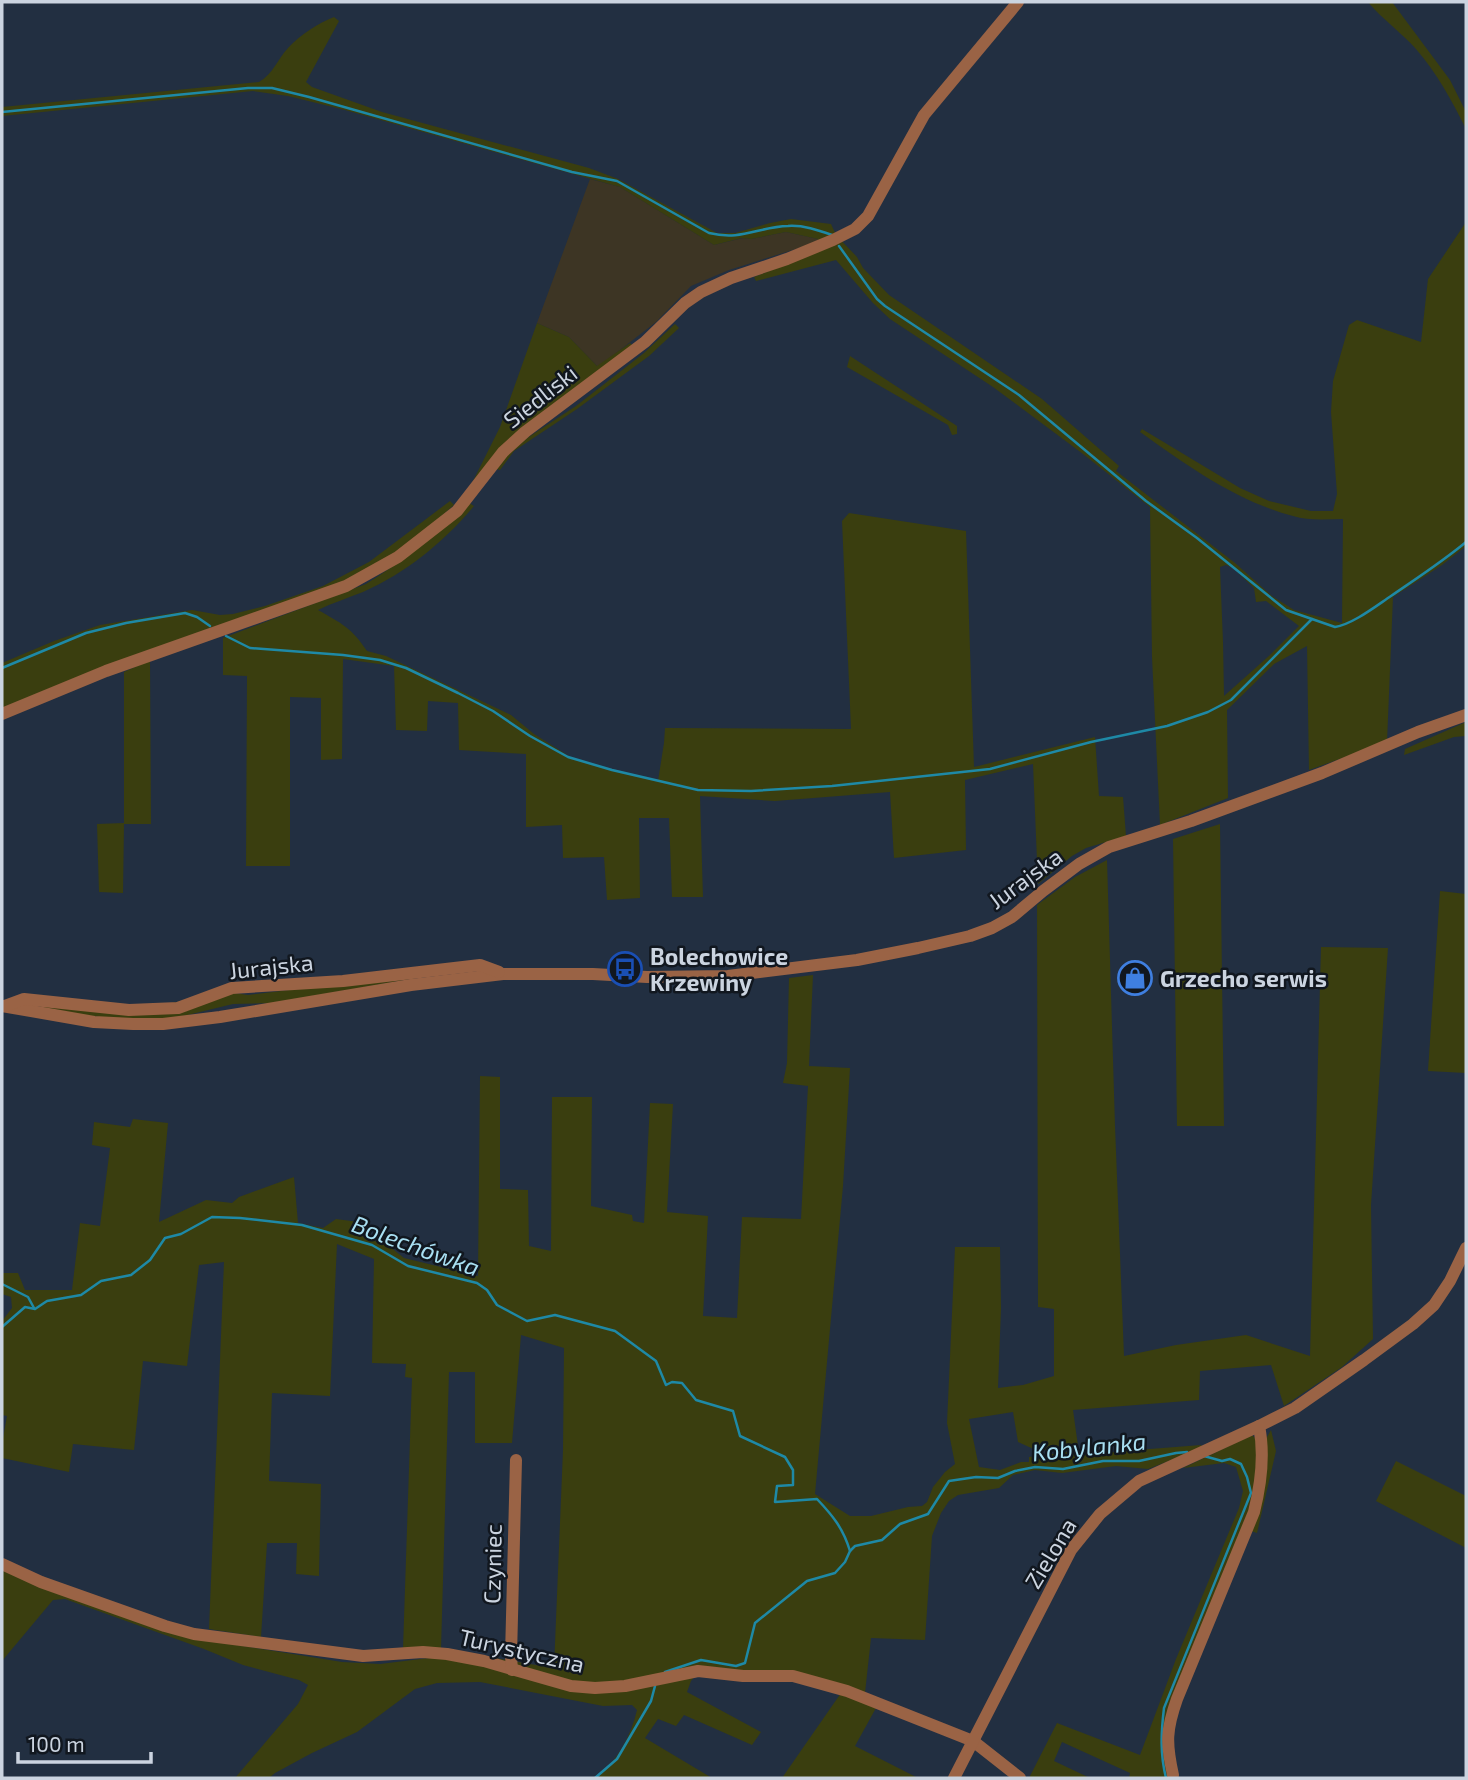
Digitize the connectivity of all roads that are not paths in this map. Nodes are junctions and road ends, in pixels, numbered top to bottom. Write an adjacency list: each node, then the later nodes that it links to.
1 (1018, 2): 2 (street, Siedliski)
2 (2, 714)
3 (1466, 715): 4 (street, Jurajska)
4 (503, 974): 5 (street, Jurajska); 5 (street, Jurajska)
5 (2, 1006)
6 (1466, 1248): 7 (street, Zielona)
7 (1259, 1426): 11 (street, Zielona); 12 (street)
8 (516, 1460): 10 (street, Czyniec)
9 (2, 1564): 10 (street, Turystyczna)
10 (512, 1670): 11 (street, Turystyczna)
11 (973, 1741): 13 (street, Zielona); 14 (street, Turystyczna)
12 (1173, 1775)
13 (954, 1778)
14 (1020, 1778)

